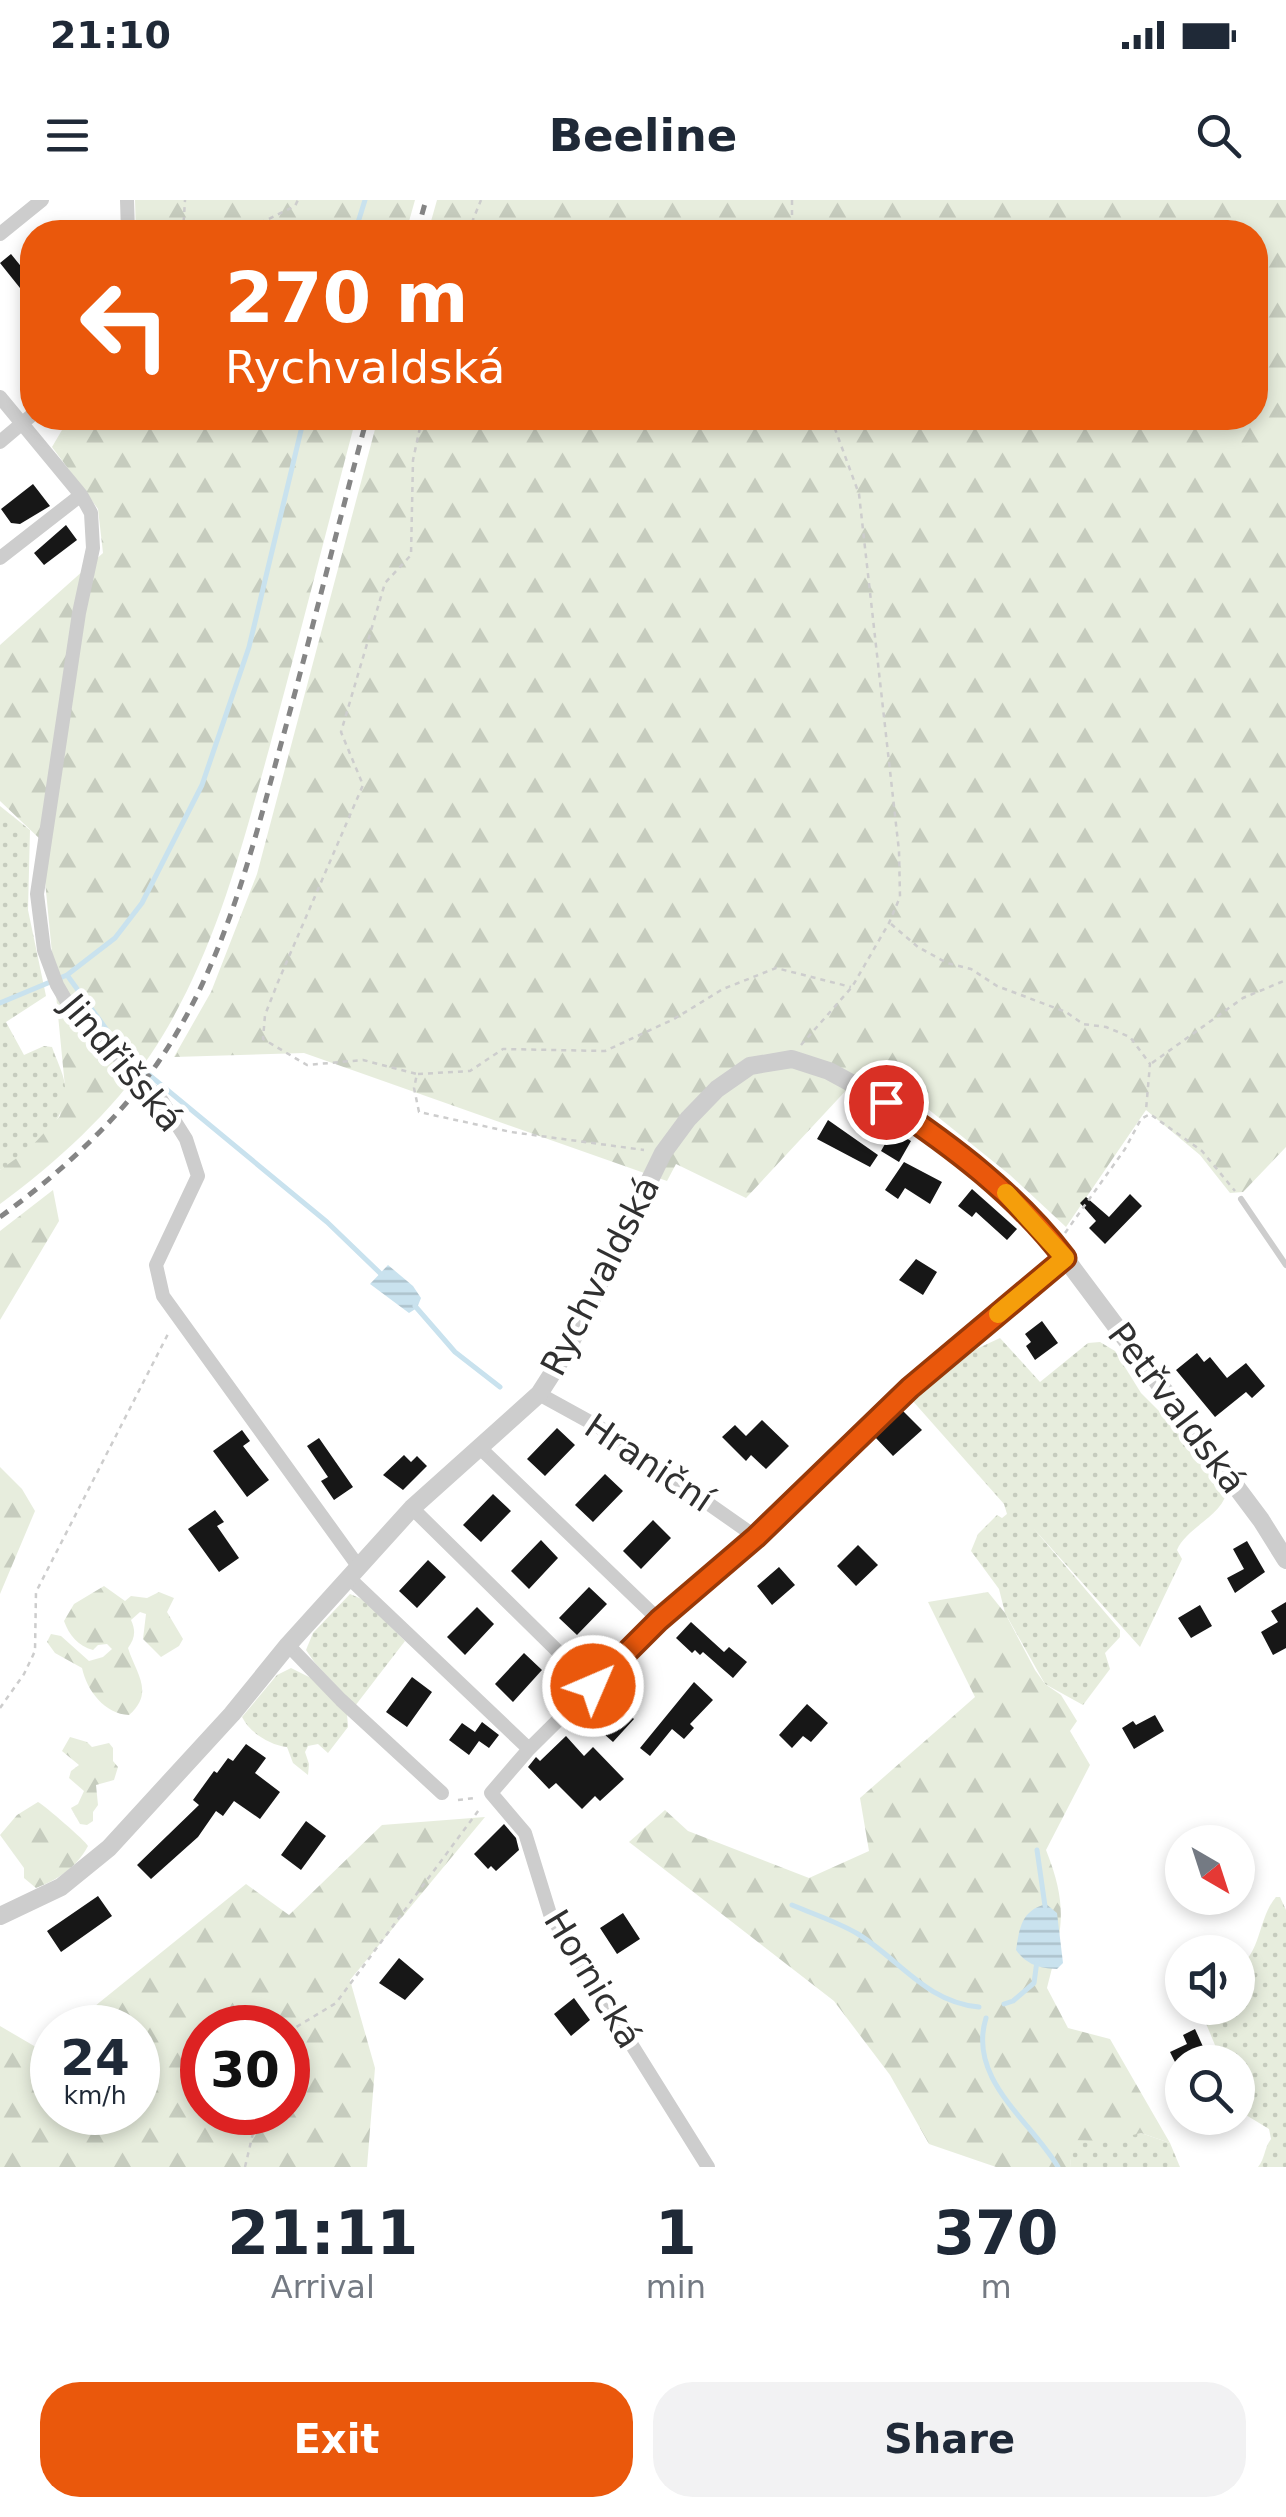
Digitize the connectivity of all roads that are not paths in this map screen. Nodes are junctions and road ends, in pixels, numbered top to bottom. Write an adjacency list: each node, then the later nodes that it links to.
1 (42, 200): 2 (street)
2 (0, 234)
3 (0, 397): 4 (street)
4 (20, 413)
5 (20, 425): 7 (street)
6 (35, 430): 8 (street)
7 (0, 442)
8 (81, 496): 9 (street); 18 (street, Jindřišská)
9 (0, 558)
10 (1241, 1199): 12 (lane)
11 (1065, 1258): 13 (street, Rychvaldská); 16 (street); 17 (street, Petřvaldská)
12 (1286, 1266)
13 (539, 1394): 14 (street, Rychvaldská); 16 (street, Hraniční)
14 (480, 1448): 15 (street, Rychvaldská); 19 (street)
15 (412, 1508): 18 (street, Rychvaldská); 21 (street)
16 (756, 1537): 19 (street)
17 (1286, 1560)
18 (353, 1572): 20 (street, Rychvaldská); 22 (street, Jindřišská)
19 (659, 1620): 21 (street)
20 (288, 1645): 23 (street); 24 (street, Rychvaldská)
21 (593, 1686): 22 (street)
22 (528, 1749): 25 (street, Hornická)
23 (442, 1793)
24 (0, 1916)
25 (708, 2167)

